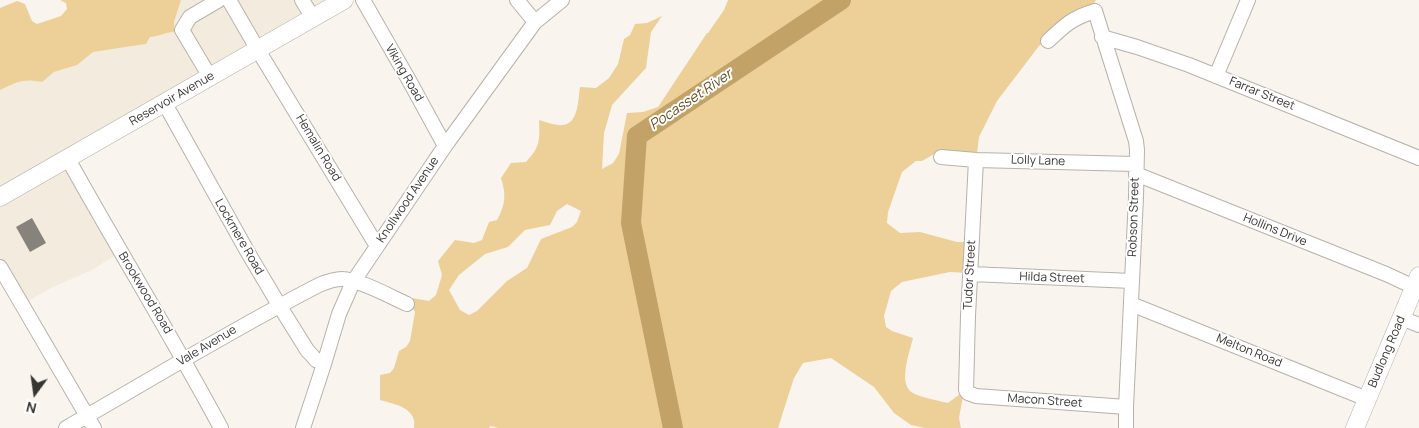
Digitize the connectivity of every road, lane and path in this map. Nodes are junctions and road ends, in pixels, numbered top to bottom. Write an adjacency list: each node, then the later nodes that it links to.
1 (219, 0): 16 (street)
2 (230, 0): 14 (street, Hemalin Road)
3 (302, 0): 10 (street)
4 (344, 0): 10 (main road, Reservoir Avenue)
5 (363, 0): 18 (street, Viking Road)
6 (517, 0): 11 (street)
7 (562, 0): 11 (street, Knollwood Avenue)
8 (1248, 0): 15 (street)
9 (1097, 6): 12 (street, Robson Street); 13 (street)
10 (313, 18): 14 (main road, Reservoir Avenue)
11 (535, 22): 18 (street, Knollwood Avenue)
12 (1102, 37): 15 (street, Farrar Street); 23 (street, Robson Street)
13 (1048, 42)
14 (258, 50): 16 (main road, Reservoir Avenue); 25 (street, Hemalin Road)
15 (1216, 76): 20 (street, Farrar Street)
16 (210, 77): 17 (main road, Reservoir Avenue)
17 (164, 102): 21 (main road, Reservoir Avenue); 33 (street, Lockmere Road)
18 (445, 146): 25 (street, Knollwood Avenue)
19 (941, 157): 22 (street, Lolly Lane)
20 (1419, 158)
21 (68, 159): 24 (main road, Reservoir Avenue); 36 (street, Brookwood Road)
22 (976, 160): 23 (street, Lolly Lane); 27 (street, Tudor Street)
23 (1136, 169): 28 (street, Robson Street); 29 (street, Hollins Drive)
24 (0, 197)
25 (377, 246): 30 (street, Knollwood Avenue)
26 (0, 266): 41 (street)
27 (971, 274): 28 (street, Hilda Street); 38 (street, Tudor Street)
28 (1132, 281): 32 (street, Robson Street)
29 (1417, 282): 34 (main road, Budlong Road)
30 (357, 283): 31 (street); 33 (street, Vale Avenue); 37 (street, Knollwood Avenue)
31 (407, 304)
32 (1131, 304): 39 (street, Melton Road); 40 (street, Robson Street)
33 (279, 305): 36 (street, Vale Avenue); 37 (street, Lockmere Road)
34 (1401, 318): 35 (street); 39 (main road, Budlong Road)
35 (1419, 325)
36 (184, 360): 41 (street, Vale Avenue); 44 (street, Brookwood Road)
37 (324, 364): 45 (street, Knollwood Avenue)
38 (966, 390): 40 (street, Macon Street)
39 (1367, 399): 47 (main road, Budlong Road)
40 (1126, 407): 46 (street, Robson Street)
41 (87, 416): 42 (street, Vale Avenue); 43 (street)
42 (66, 428)
43 (94, 428)
44 (222, 428)
45 (303, 428)
46 (1126, 428)
47 (1355, 428)

